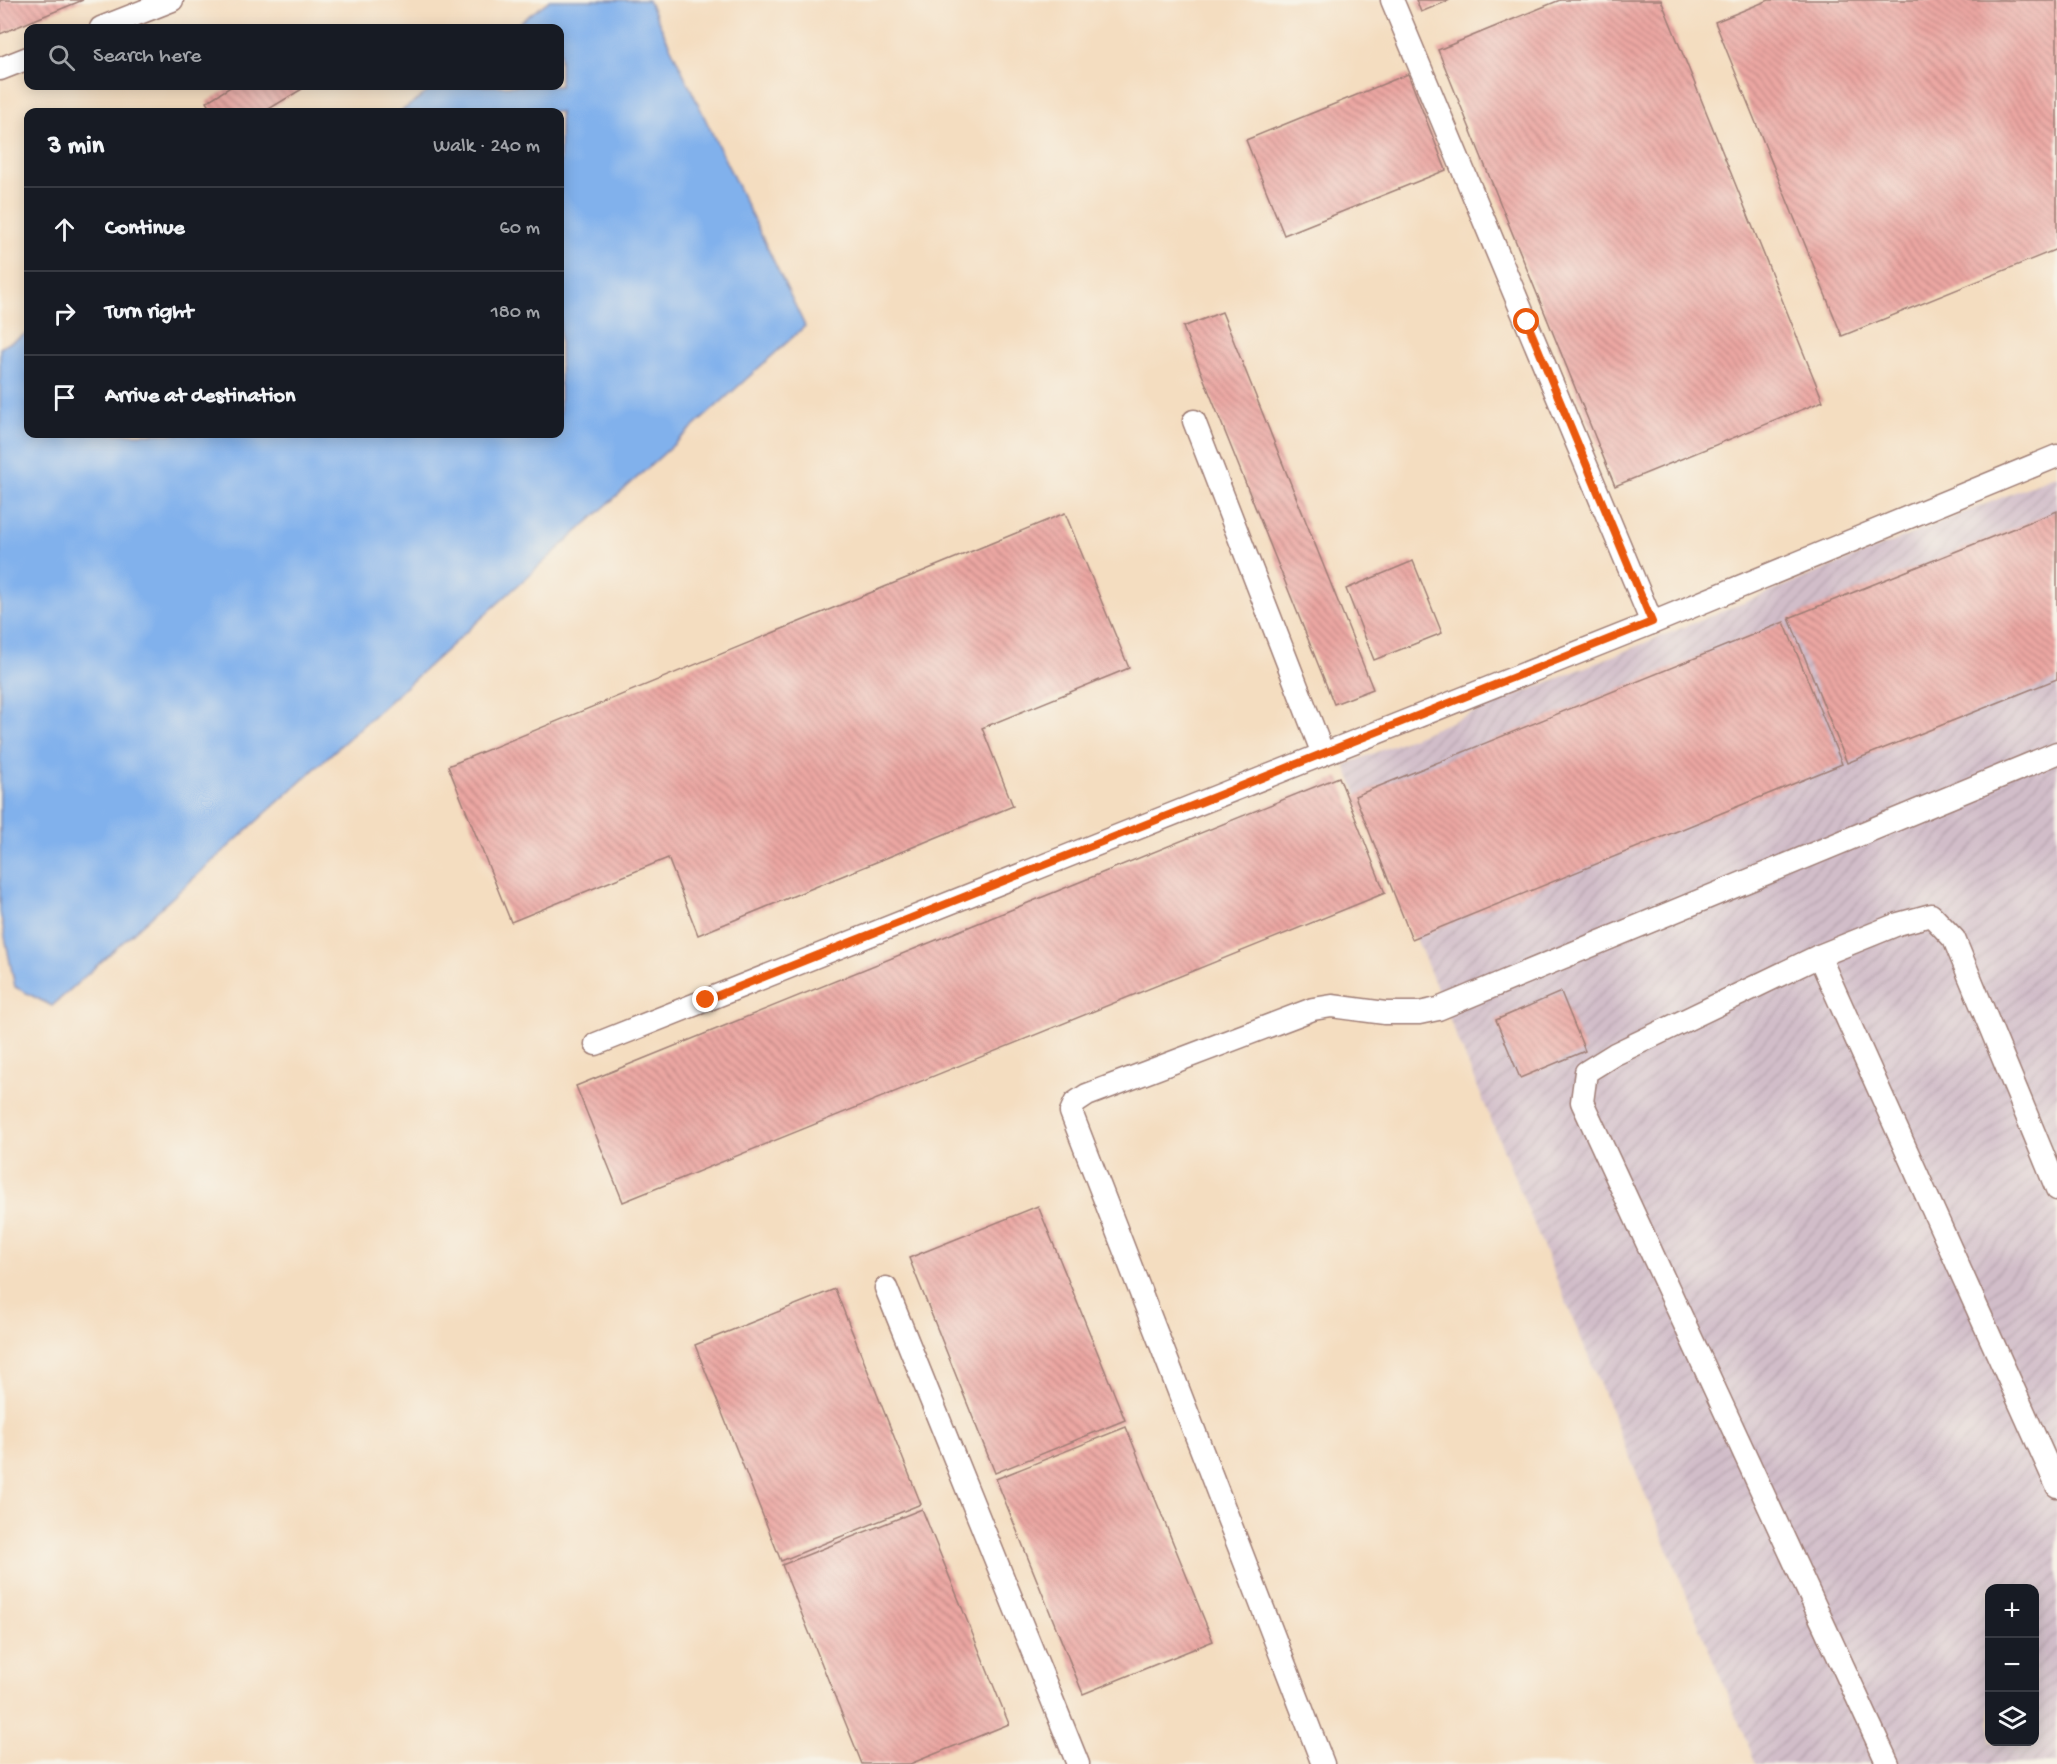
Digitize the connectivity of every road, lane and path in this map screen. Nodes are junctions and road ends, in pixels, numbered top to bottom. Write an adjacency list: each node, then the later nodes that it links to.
1 (172, 0): 3 (lane)
2 (1392, 0): 8 (lane)
3 (111, 24)
4 (24, 60): 5 (lane)
5 (0, 69)
6 (1194, 421): 10 (lane)
7 (2057, 456): 8 (lane)
8 (1652, 622): 10 (lane)
9 (2057, 753): 17 (lane)
10 (1323, 754): 12 (lane)
11 (1819, 956): 13 (lane); 15 (lane); 18 (lane)
12 (596, 1044)
13 (2057, 1189)
14 (886, 1288): 16 (lane)
15 (2057, 1486)
16 (1078, 1764)
17 (1323, 1764)
18 (1888, 1764)

